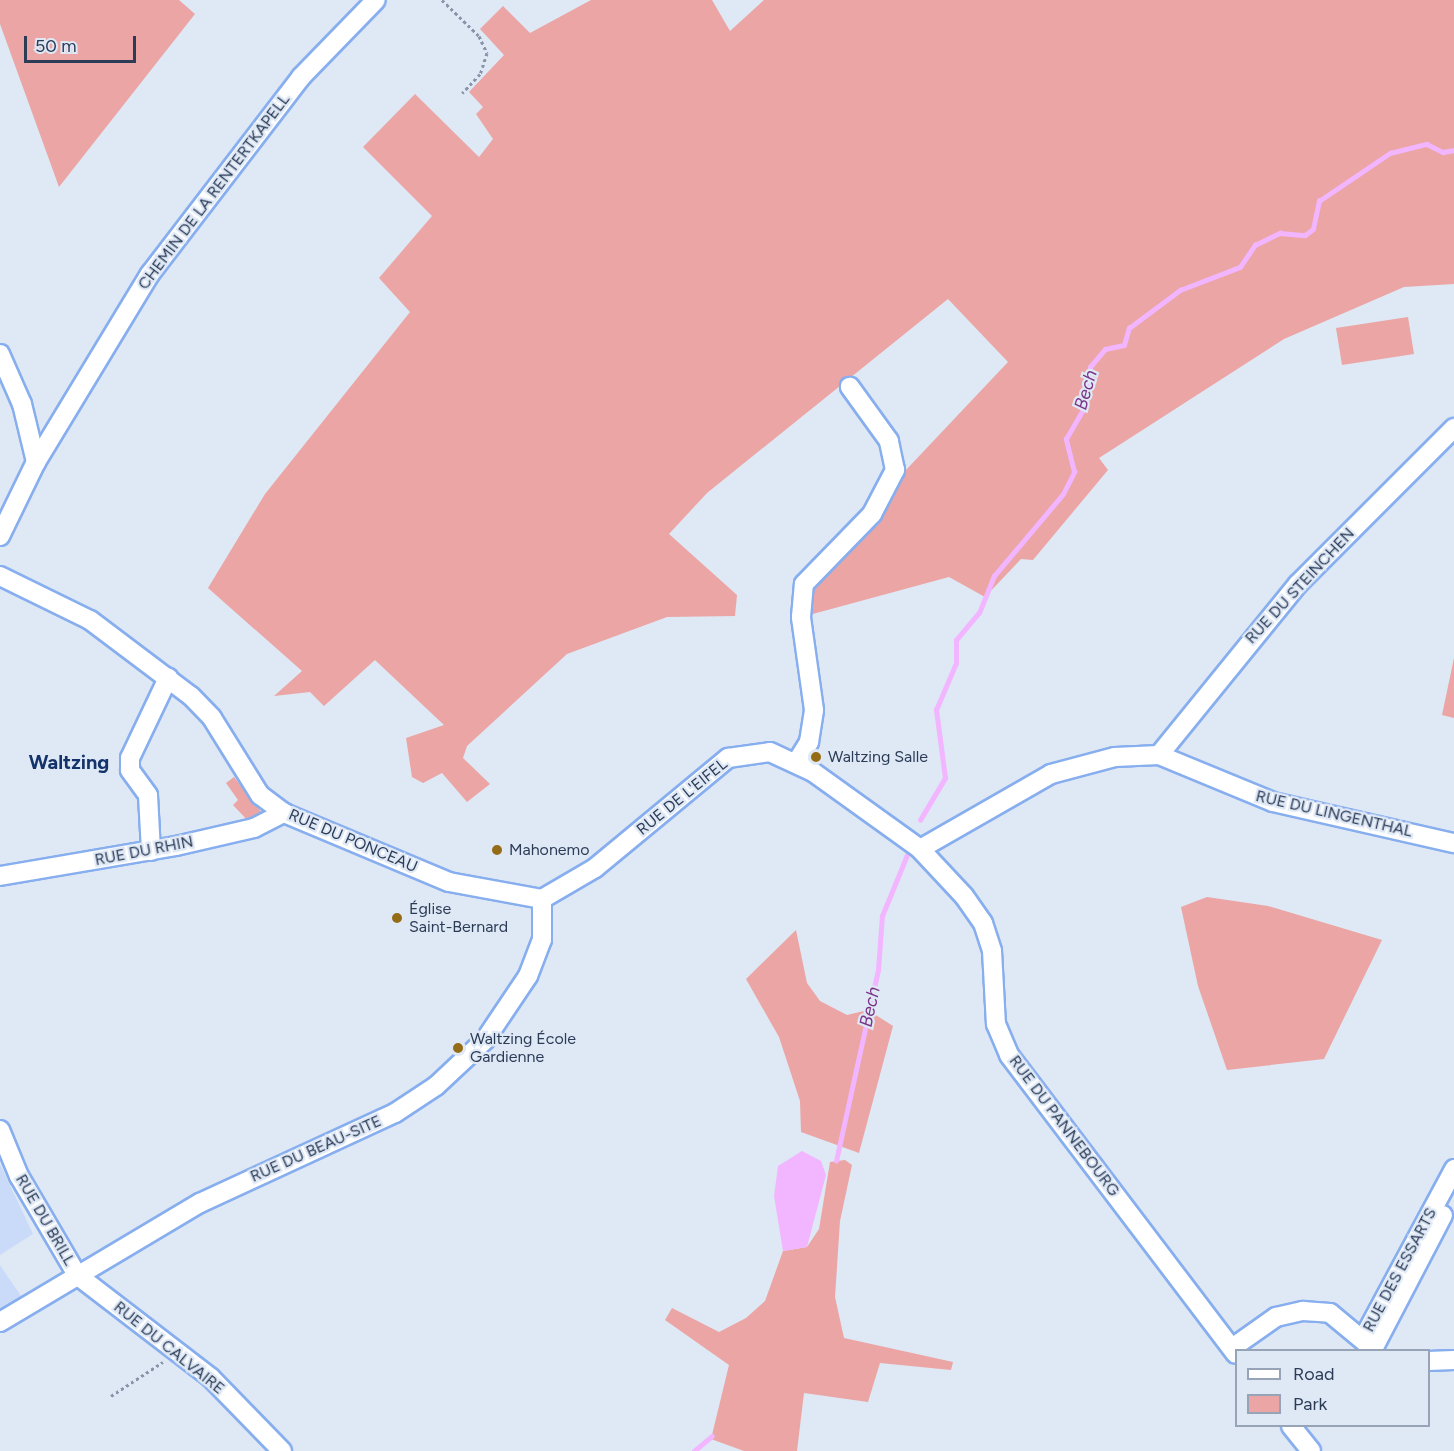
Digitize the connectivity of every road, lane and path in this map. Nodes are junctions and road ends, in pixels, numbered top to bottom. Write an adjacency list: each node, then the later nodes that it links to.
1 (376, 0): 7 (street, CHEMIN DE LA RENTERTKAPELL)
2 (442, 0): 3 (path)
3 (462, 93)
4 (0, 354): 7 (street)
5 (850, 387): 12 (street)
6 (1454, 428): 11 (street, RUE DU STEINCHEN)
7 (36, 462): 8 (street, CHEMIN DE LA RENTERTKAPELL)
8 (0, 537)
9 (0, 576): 10 (street, RUE DU PONCEAU)
10 (168, 678): 13 (street, RUE DU PONCEAU); 16 (street)
11 (1159, 755): 14 (street, RUE DU LINGENTHAL); 15 (street, RUE DU LINGENTHAL)
12 (796, 763): 15 (street, RUE DE L'EIFEL); 18 (street, RUE DE L'EIFEL)
13 (284, 813): 16 (street, RUE DU RHIN); 18 (street, RUE DU PONCEAU)
14 (1454, 843)
15 (920, 849): 26 (street, RUE DU PANNEBOURG)
16 (151, 850): 17 (street, RUE DU RHIN)
17 (0, 876)
18 (542, 899): 22 (street, RUE DU BEAU-SITE)
19 (0, 1130): 22 (street, RUE DU BRILL)
20 (1454, 1169): 24 (street, RUE DES ESSARTS)
21 (1454, 1195): 24 (street, RUE DES ESSARTS)
22 (77, 1275): 23 (street, RUE DU BEAU-SITE); 27 (street, RUE DU CALVAIRE)
23 (0, 1322)
24 (1370, 1346): 25 (street)
25 (1236, 1349)
26 (1234, 1351)
27 (177, 1352): 30 (path); 32 (street, RUE DU CALVAIRE)
28 (1454, 1360): 29 (street)
29 (1430, 1361)
30 (111, 1396)
31 (1293, 1427): 33 (street)
32 (282, 1451)
33 (1311, 1451)

